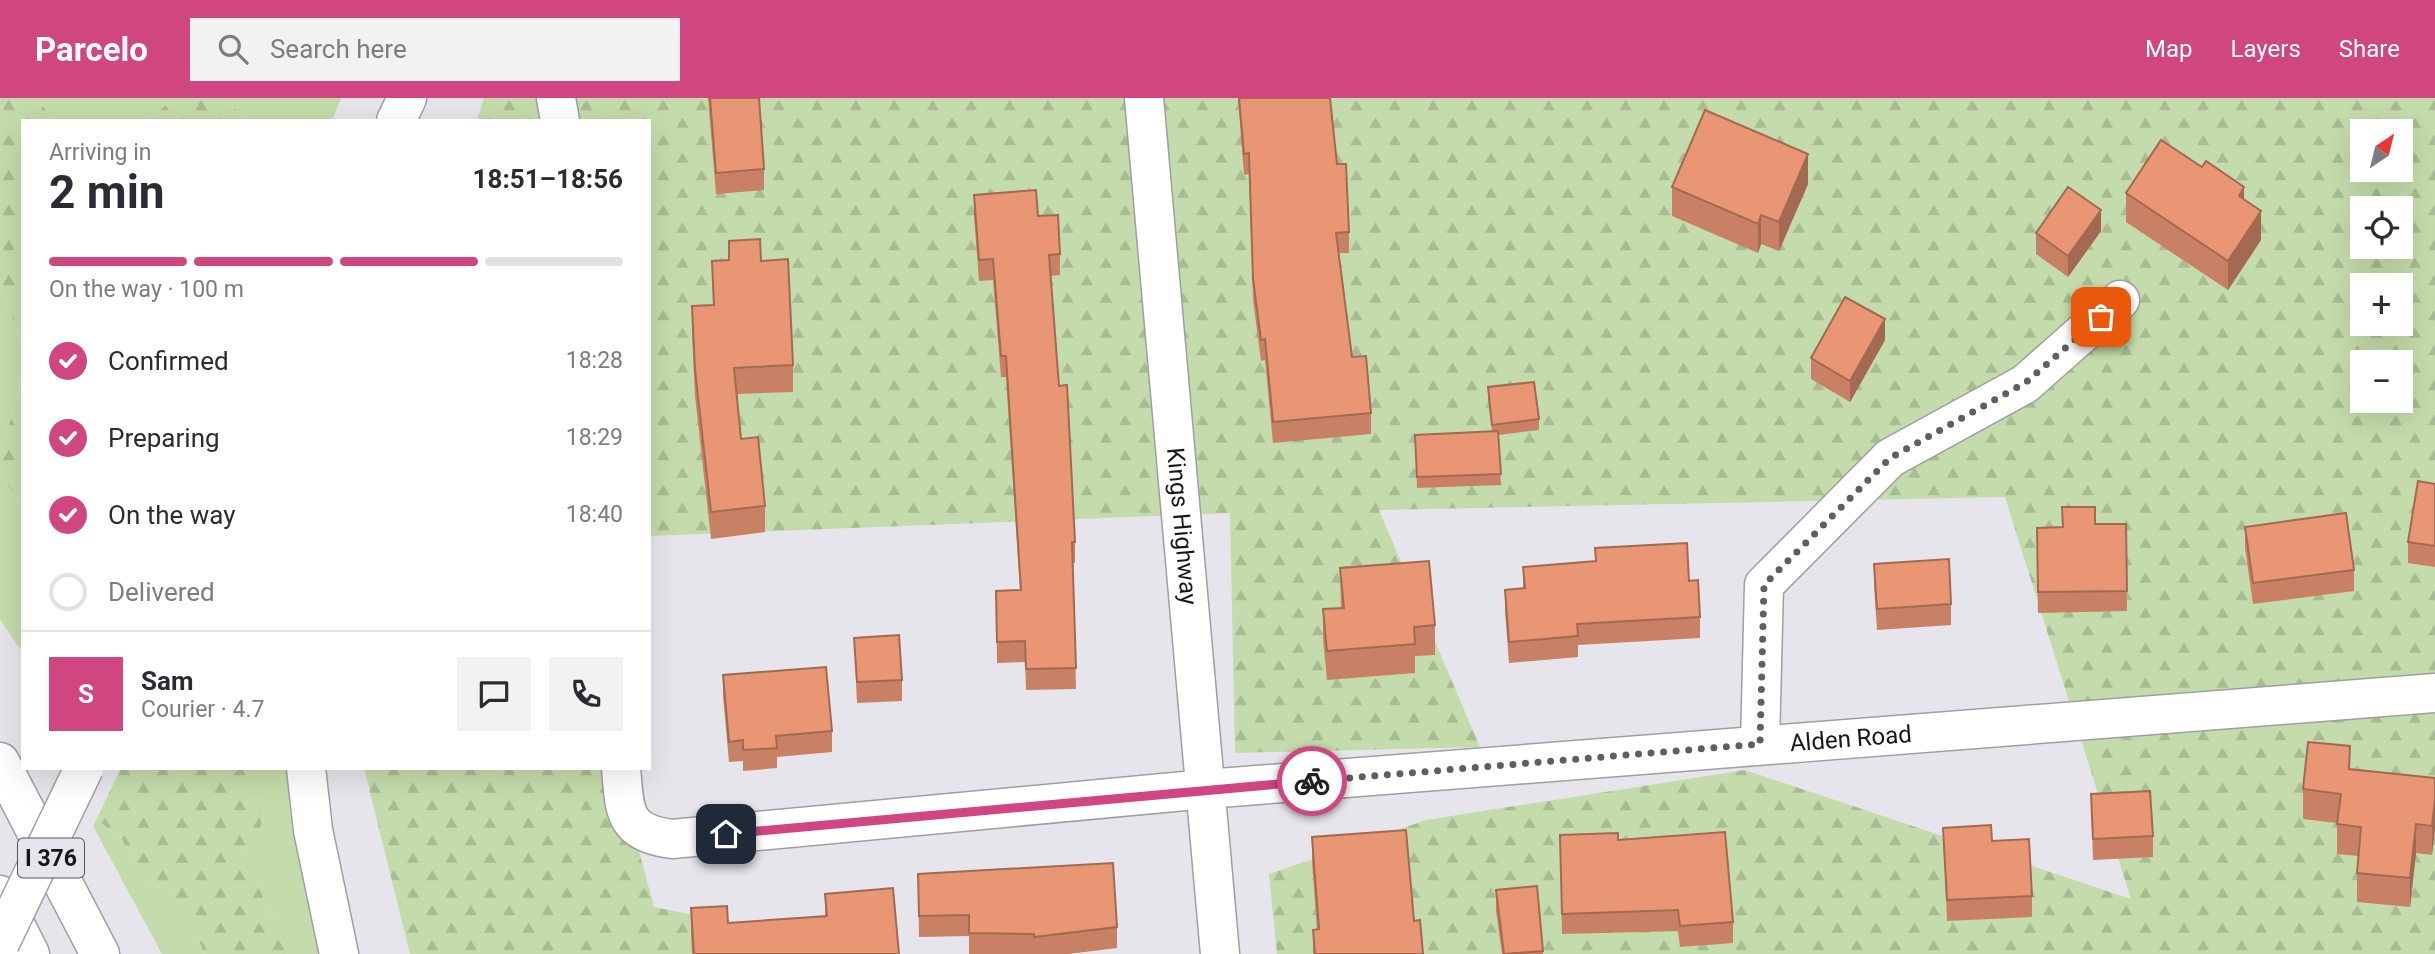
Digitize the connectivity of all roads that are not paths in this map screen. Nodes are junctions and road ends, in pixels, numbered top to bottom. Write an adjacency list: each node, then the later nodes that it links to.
1 (407, 98): 5 (main road)
2 (420, 98): 6 (main road)
3 (556, 98): 7 (main road)
4 (1144, 98): 15 (main road, Kings Highway)
5 (397, 119)
6 (413, 119)
7 (560, 119)
8 (2120, 300): 10 (main road)
9 (2435, 693): 10 (main road, Alden Road)
10 (1760, 744): 15 (main road, Alden Road)
11 (0, 762): 19 (main road, I 376)
12 (83, 770): 17 (main road, bridge)
13 (306, 770): 20 (main road)
14 (621, 770): 15 (main road, Alden Road)
15 (1206, 789): 21 (main road, Kings Highway)
16 (0, 895): 18 (main road, I 376)
17 (0, 943)
18 (30, 954)
19 (100, 954)
20 (339, 954)
21 (1220, 954)

